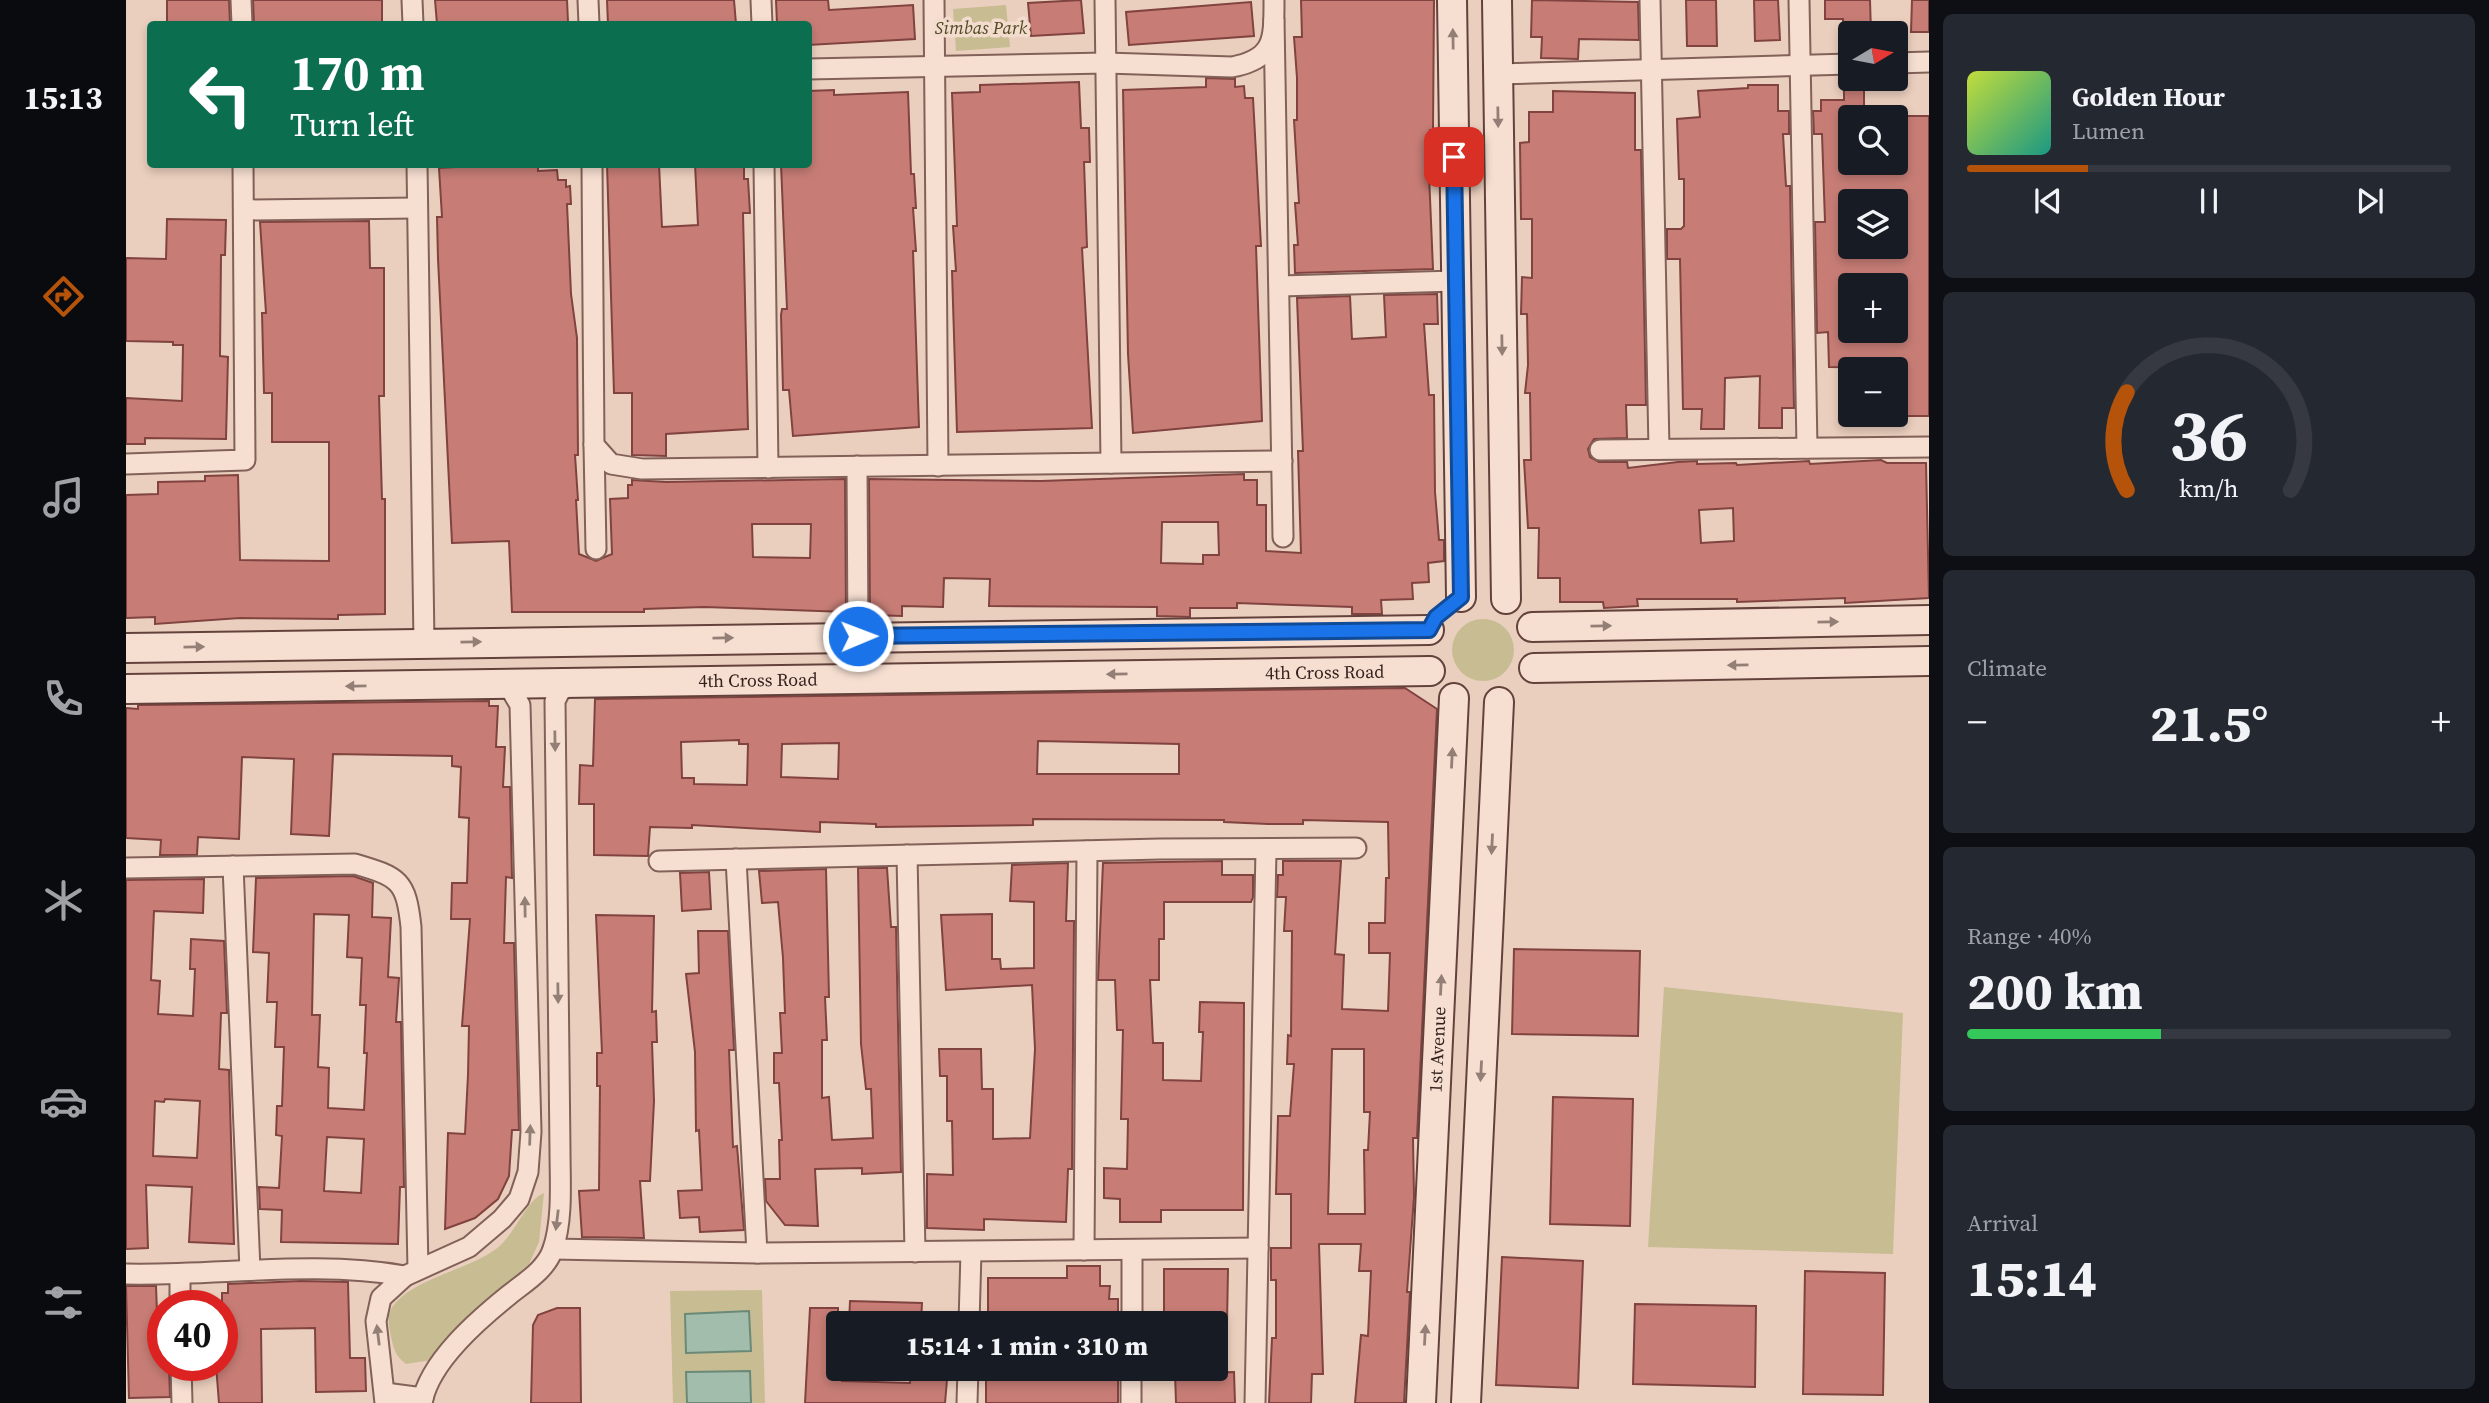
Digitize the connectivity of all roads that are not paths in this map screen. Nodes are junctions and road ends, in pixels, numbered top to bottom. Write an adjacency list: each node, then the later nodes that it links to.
1 (241, 0): 12 (street)
2 (412, 0): 13 (street)
3 (588, 0): 14 (street)
4 (761, 0): 15 (street)
5 (934, 0): 21 (street)
6 (1105, 0): 17 (street)
7 (1452, 0): 30 (street, one-way to 7)
8 (1497, 0): 24 (street)
9 (1650, 0): 22 (street)
10 (1799, 0): 20 (street)
11 (1274, 10): 17 (street); 34 (street)
12 (242, 21)
13 (413, 21)
14 (589, 21)
15 (762, 21)
16 (1929, 62): 18 (street)
17 (1107, 63): 21 (street); 41 (street)
18 (1908, 63)
19 (1838, 64): 20 (street)
20 (1800, 65): 22 (street); 37 (street)
21 (936, 66): 23 (street); 44 (street)
22 (1652, 68): 24 (street); 38 (street)
23 (812, 69)
24 (1498, 74): 29 (street, one-way to 29)
25 (243, 168): 32 (street)
26 (417, 168): 31 (street)
27 (592, 168): 35 (street)
28 (764, 168): 45 (street)
29 (1499, 183): 30 (street); 49 (street, one-way to 49)
30 (1454, 185): 33 (street)
31 (416, 208): 32 (street); 58 (street)
32 (244, 210): 42 (street)
33 (1456, 281): 34 (street); 48 (street)
34 (1280, 286): 40 (street)
35 (594, 445): 45 (street); 47 (street)
36 (1929, 447): 37 (street)
37 (1807, 448): 38 (street)
38 (1659, 449): 39 (street)
39 (1600, 450)
40 (1282, 461): 41 (street); 46 (street)
41 (1111, 463): 44 (street)
42 (126, 464)
43 (857, 466): 44 (street); 45 (street); 55 (street)
44 (938, 466)
45 (768, 468)
46 (1283, 537)
47 (596, 549)
48 (1461, 597): 49 (street); 52 (street)
49 (1506, 599): 51 (street)
50 (1929, 620): 51 (street, one-way to 50)
51 (1532, 627): 61 (street)
52 (1429, 630): 54 (street); 62 (street)
53 (1175, 632): 54 (street); 55 (street); 63 (street)
54 (1205, 632): 63 (street)
55 (858, 636): 57 (street, one-way to 55)
56 (640, 639): 57 (street); 58 (street, one-way to 56); 64 (street)
57 (670, 639): 64 (street)
58 (424, 643): 59 (street, one-way to 58)
59 (126, 648)
60 (1929, 661): 61 (street, one-way to 61)
61 (1534, 668): 69 (street)
62 (1430, 671): 63 (street, 4th Cross Road); 68 (street)
63 (1189, 673): 64 (street, 4th Cross Road, one-way to 64)
64 (654, 680): 65 (street, 4th Cross Road)
65 (575, 682): 66 (street, 4th Cross Road); 79 (street, one-way to 79)
66 (507, 683): 67 (street, 4th Cross Road, one-way to 67); 78 (street, one-way to 66)
67 (126, 689)
68 (1454, 698): 69 (street); 105 (street, 1st Avenue, one-way to 68)
69 (1499, 702): 106 (street, one-way to 106)
70 (1356, 848): 71 (street)
71 (1266, 850): 72 (street); 82 (street)
72 (1087, 851): 73 (street); 85 (street)
73 (907, 855): 74 (street); 86 (street)
74 (736, 859): 75 (street); 88 (street)
75 (659, 861)
76 (233, 866): 77 (street); 89 (street); 90 (street)
77 (126, 868)
78 (526, 950): 79 (street); 80 (street, one-way to 78)
79 (557, 950): 81 (street, one-way to 81)
80 (528, 1172): 81 (street); 90 (street)
81 (560, 1182): 83 (street, one-way to 83)
82 (1258, 1248): 84 (street); 104 (street)
83 (553, 1249): 88 (street); 100 (street)
84 (1132, 1250): 85 (street); 95 (street)
85 (1084, 1251): 87 (street)
86 (915, 1252): 87 (street); 88 (street)
87 (971, 1252): 94 (street)
88 (757, 1253)
89 (250, 1270): 90 (street); 92 (street)
90 (411, 1272): 99 (street, one-way to 90)
91 (126, 1274): 92 (street)
92 (180, 1275): 93 (street)
93 (180, 1290)
94 (969, 1311)
95 (1132, 1311)
96 (181, 1381): 101 (street)
97 (968, 1381): 102 (street)
98 (1131, 1381): 103 (street)
99 (385, 1398): 100 (street)
100 (422, 1400)
101 (182, 1403)
102 (968, 1403)
103 (1131, 1403)
104 (1255, 1403)
105 (1421, 1403)
106 (1466, 1403)

